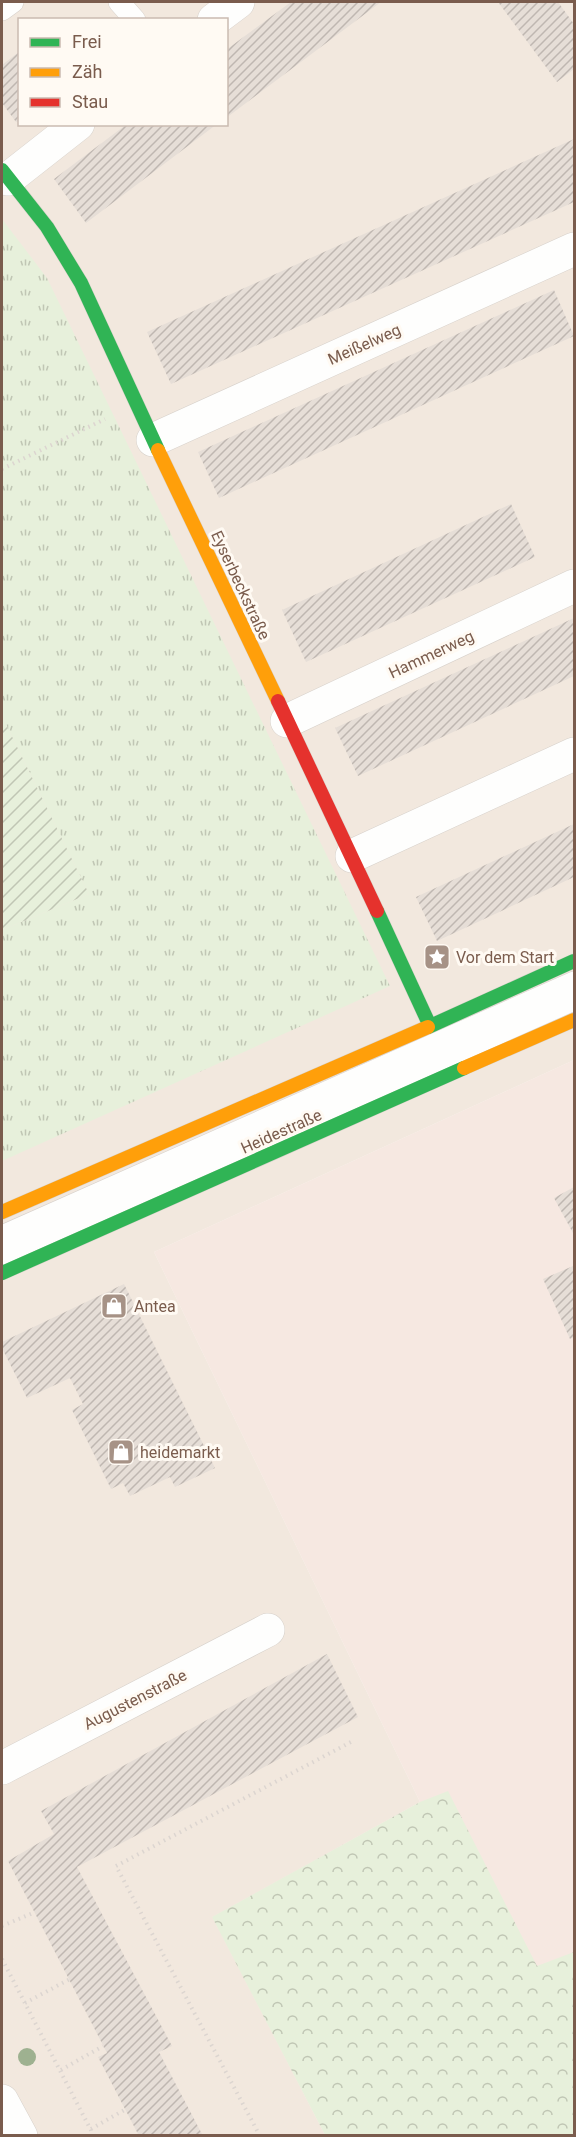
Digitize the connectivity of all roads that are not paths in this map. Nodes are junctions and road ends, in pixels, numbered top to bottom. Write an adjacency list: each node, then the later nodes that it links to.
1 (13, 2): 4 (lane)
2 (119, 2): 5 (lane)
3 (238, 2): 6 (street)
4 (2, 10)
5 (133, 18)
6 (217, 18)
7 (75, 126): 8 (street)
8 (5, 175): 10 (main road, Eyserbeckstraße)
9 (574, 249): 10 (street, Meißelweg)
10 (153, 440): 12 (main road, Eyserbeckstraße)
11 (574, 586): 12 (street, Hammerweg)
12 (287, 722): 14 (main road, Eyserbeckstraße)
13 (574, 754): 14 (street)
14 (352, 856): 19 (main road, Eyserbeckstraße)
15 (574, 961): 19 (main road)
16 (574, 982): 21 (lane)
17 (574, 1000): 22 (lane)
18 (574, 1020): 23 (main road, Heidestraße)
19 (430, 1026): 20 (main road)
20 (2, 1212)
21 (2, 1236)
22 (2, 1254)
23 (2, 1273)
24 (268, 1630): 25 (street, Augustenstraße)
25 (2, 1768)
26 (2, 2101): 27 (street)
27 (21, 2136)

